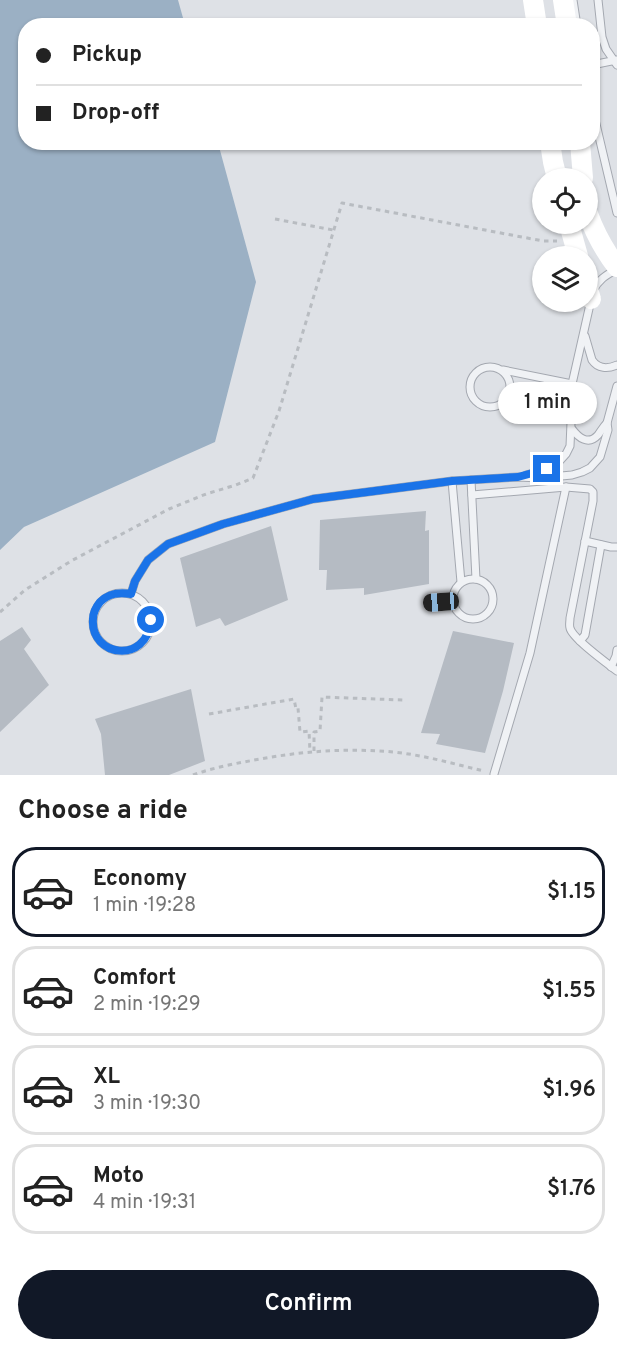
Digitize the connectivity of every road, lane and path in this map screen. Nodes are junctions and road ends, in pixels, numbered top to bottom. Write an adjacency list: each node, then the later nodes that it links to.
1 (533, 0): 5 (street)
2 (563, 0): 6 (street)
3 (573, 0): 7 (lane)
4 (598, 0): 8 (lane)
5 (536, 18)
6 (566, 18)
7 (576, 18)
8 (600, 18)
9 (600, 18): 10 (lane)
10 (616, 62): 11 (lane)
11 (600, 64)
12 (600, 141): 17 (lane)
13 (551, 150): 15 (street)
14 (581, 150): 16 (street)
15 (554, 168)
16 (582, 168)
17 (617, 213)
18 (275, 219): 19 (path)
19 (333, 230): 21 (path); 47 (path)
20 (596, 234): 22 (street)
21 (550, 242)
22 (617, 268): 23 (lane)
23 (598, 282)
24 (587, 312): 25 (lane)
25 (584, 334): 26 (lane); 28 (lane)
26 (617, 365)
27 (501, 370): 28 (lane); 30 (lane); 30 (lane)
28 (572, 384): 31 (lane)
29 (616, 391): 32 (lane)
30 (510, 392): 31 (lane)
31 (569, 402): 33 (lane)
32 (607, 423): 33 (lane); 34 (lane)
33 (572, 429): 34 (lane)
34 (518, 477): 35 (lane)
35 (471, 480): 36 (lane); 38 (lane)
36 (452, 481): 43 (lane); 44 (lane)
37 (566, 488): 38 (lane); 39 (lane); 54 (lane)
38 (472, 495): 42 (lane)
39 (585, 541): 40 (lane); 48 (lane)
40 (601, 545): 41 (lane); 48 (lane)
41 (617, 547)
42 (476, 579): 43 (lane); 45 (lane)
43 (461, 582): 45 (lane)
44 (131, 594): 44 (lane)
45 (453, 601): 46 (lane)
46 (428, 603)
47 (0, 612)
48 (580, 641): 50 (lane)
49 (617, 650): 50 (lane)
50 (614, 669)
51 (403, 700): 53 (path)
52 (209, 714): 53 (path)
53 (312, 752): 54 (path); 55 (path)
54 (494, 774)
55 (193, 775)

